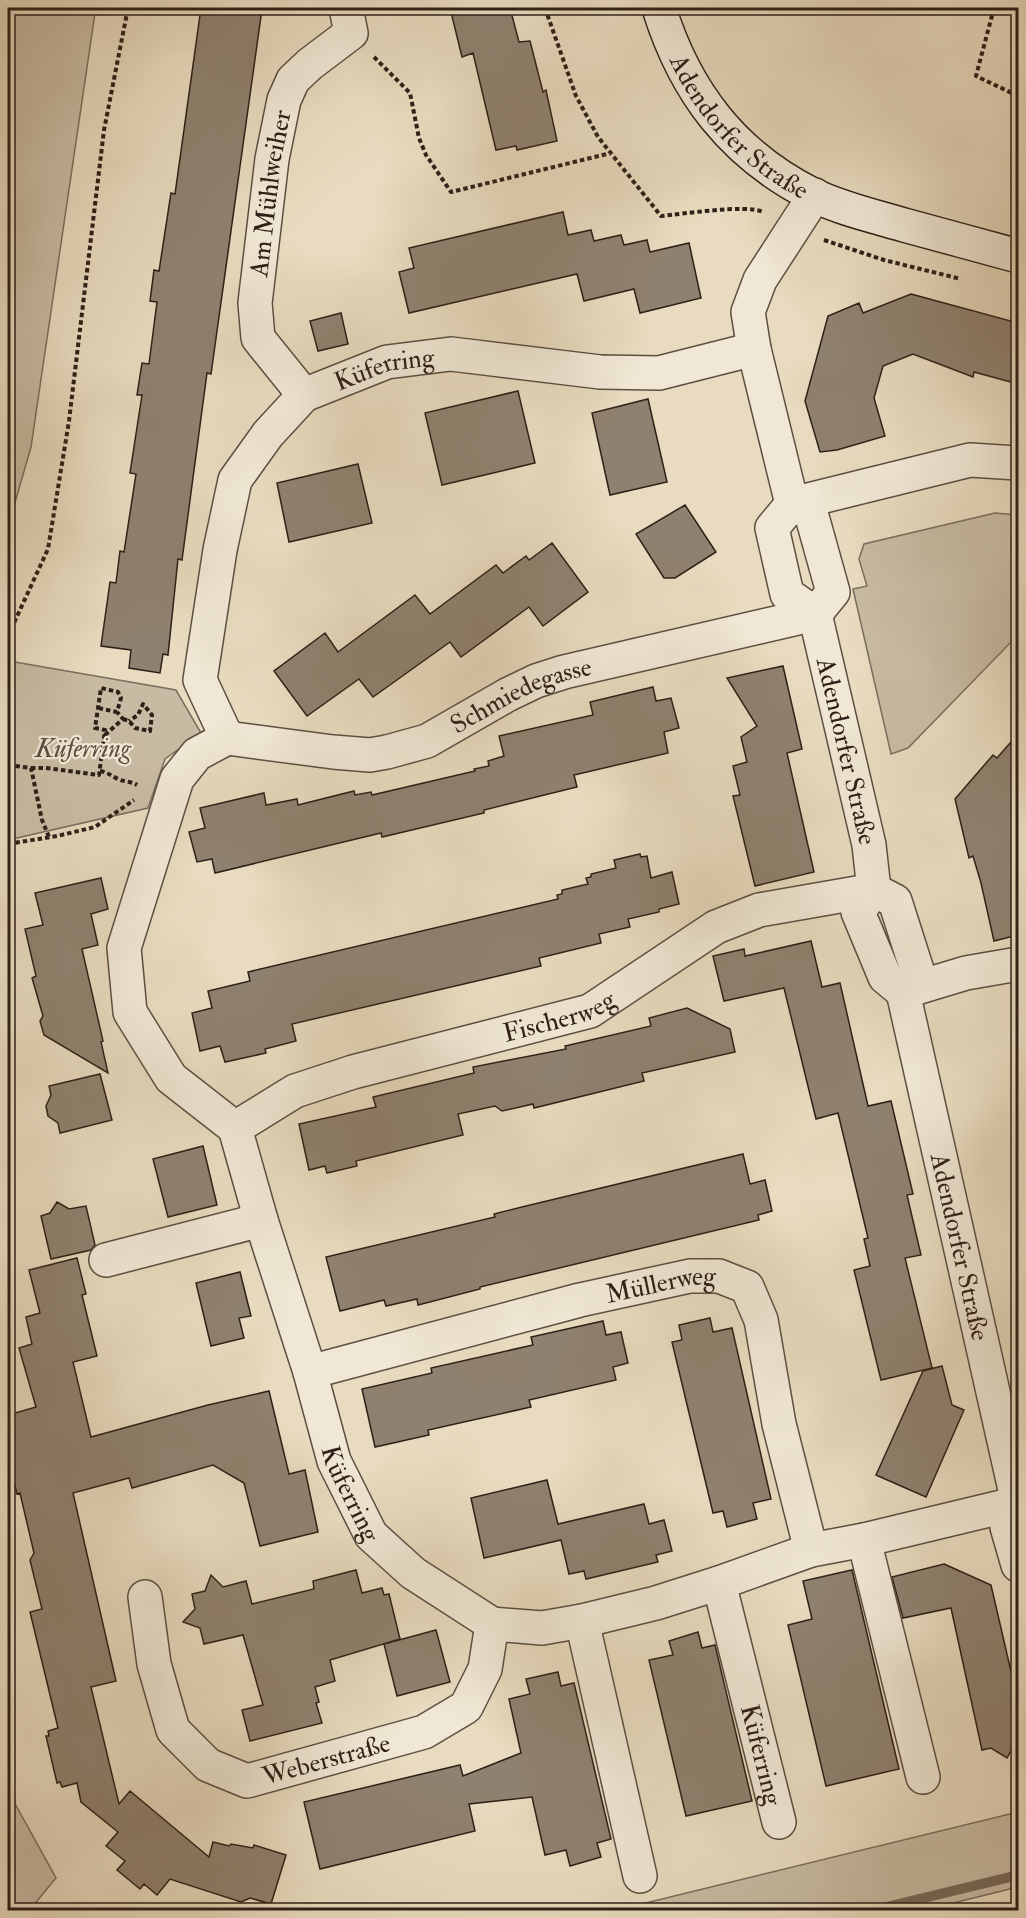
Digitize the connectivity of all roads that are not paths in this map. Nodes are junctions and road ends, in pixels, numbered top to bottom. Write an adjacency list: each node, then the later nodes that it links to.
1 (659, 8): 3 (street, Adendorfer Straße)
2 (348, 20): 6 (street, Am Mühlweiher)
3 (815, 195): 4 (street); 5 (street, Adendorfer Straße)
4 (1018, 256)
5 (754, 349): 6 (street, Küferring); 8 (street, Adendorfer Straße)
6 (304, 395): 10 (street, Küferring)
7 (1018, 463): 8 (street)
8 (792, 504): 9 (street); 9 (street)
9 (815, 614): 10 (street, Schmiedegasse); 11 (street, Adendorfer Straße)
10 (227, 738): 14 (street)
11 (874, 890): 13 (street); 14 (street, Fischerweg)
12 (1018, 964): 13 (street)
13 (903, 992): 18 (street, Adendorfer Straße)
14 (236, 1128): 15 (street, Küferring)
15 (261, 1220): 16 (street); 17 (street, Küferring)
16 (106, 1260)
17 (310, 1372): 20 (street, Müllerweg); 25 (street, Küferring)
18 (1018, 1503): 19 (street, Küferring); 21 (street)
19 (864, 1540): 20 (street, Küferring); 26 (street)
20 (811, 1550): 22 (street, Küferring)
21 (1018, 1565)
22 (719, 1583): 24 (street, Küferring); 27 (street, Küferring)
23 (145, 1597): 25 (street, Weberstraße)
24 (582, 1621): 25 (street, Küferring); 28 (street)
25 (492, 1624)
26 (923, 1776)
27 (779, 1822)
28 (640, 1876)

